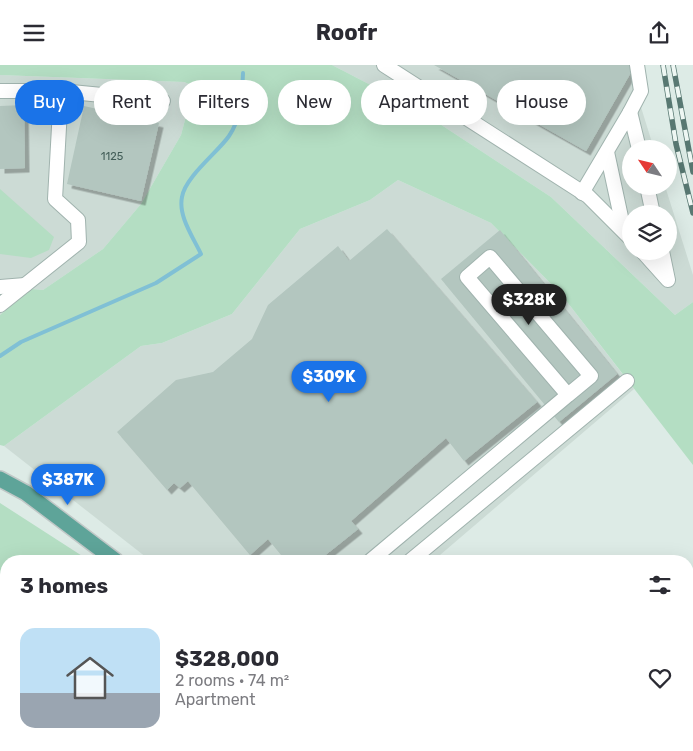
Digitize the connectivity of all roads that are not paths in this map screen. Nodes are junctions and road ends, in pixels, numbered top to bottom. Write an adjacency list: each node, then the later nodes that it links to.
1 (384, 65): 9 (lane)
2 (638, 65): 5 (lane)
3 (0, 91): 4 (lane)
4 (15, 91)
5 (630, 112): 7 (lane); 8 (lane)
6 (59, 125): 14 (lane)
7 (636, 140)
8 (607, 151): 9 (lane); 10 (lane)
9 (582, 193): 11 (lane)
10 (622, 211)
11 (622, 230)
12 (650, 260): 13 (lane)
13 (664, 260)
14 (25, 285): 15 (lane); 16 (lane)
15 (0, 287)
16 (0, 305)
17 (627, 381): 22 (lane)
18 (568, 395): 18 (lane); 21 (lane)
19 (0, 479): 20 (main road)
20 (108, 555)
21 (377, 555)
22 (417, 555)

